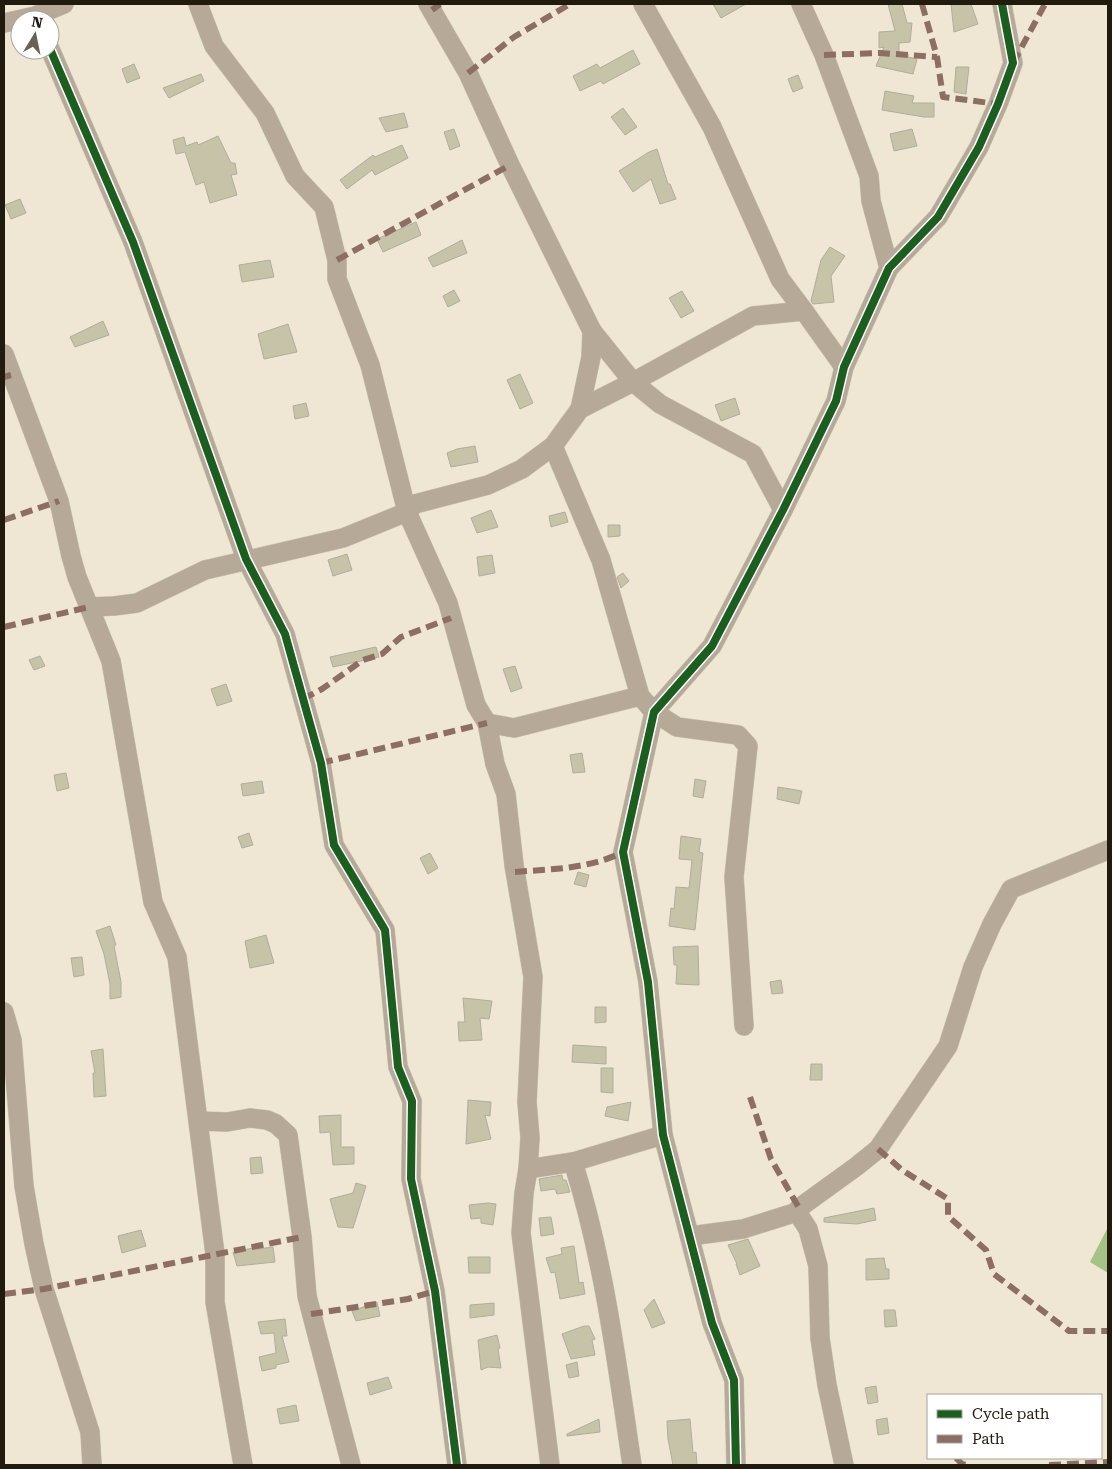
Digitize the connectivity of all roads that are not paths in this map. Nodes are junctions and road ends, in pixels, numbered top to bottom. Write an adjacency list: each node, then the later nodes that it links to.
1 (64, 4): 7 (street)
2 (198, 4): 18 (street)
3 (428, 4): 11 (street)
4 (643, 4): 10 (street)
5 (801, 4): 9 (street)
6 (1002, 4): 9 (street)
7 (44, 10)
8 (55, 60): 19 (street)
9 (889, 268): 13 (street)
10 (804, 311): 13 (street); 14 (street)
11 (592, 331): 14 (street); 15 (street)
12 (4, 354): 20 (street)
13 (844, 367): 17 (street)
14 (633, 382): 15 (street); 17 (street)
15 (580, 409): 16 (street)
16 (553, 446): 18 (street); 21 (street)
17 (783, 510): 22 (street)
18 (407, 512): 19 (street); 23 (street)
19 (246, 559): 20 (street); 36 (street)
20 (90, 607): 27 (street)
21 (640, 696): 22 (street); 23 (street)
22 (654, 712): 26 (street); 28 (street)
23 (487, 723): 30 (street)
24 (1108, 850): 31 (street)
25 (4, 1012): 33 (street)
26 (744, 1026)
27 (198, 1121): 34 (street); 35 (street)
28 (663, 1135): 29 (street); 32 (street)
29 (574, 1162): 30 (street); 38 (street)
30 (528, 1169): 37 (street)
31 (797, 1212): 32 (street); 40 (street)
32 (690, 1236): 39 (street)
33 (92, 1465)
34 (243, 1465)
35 (351, 1465)
36 (458, 1465)
37 (550, 1465)
38 (632, 1465)
39 (736, 1465)
40 (844, 1465)

